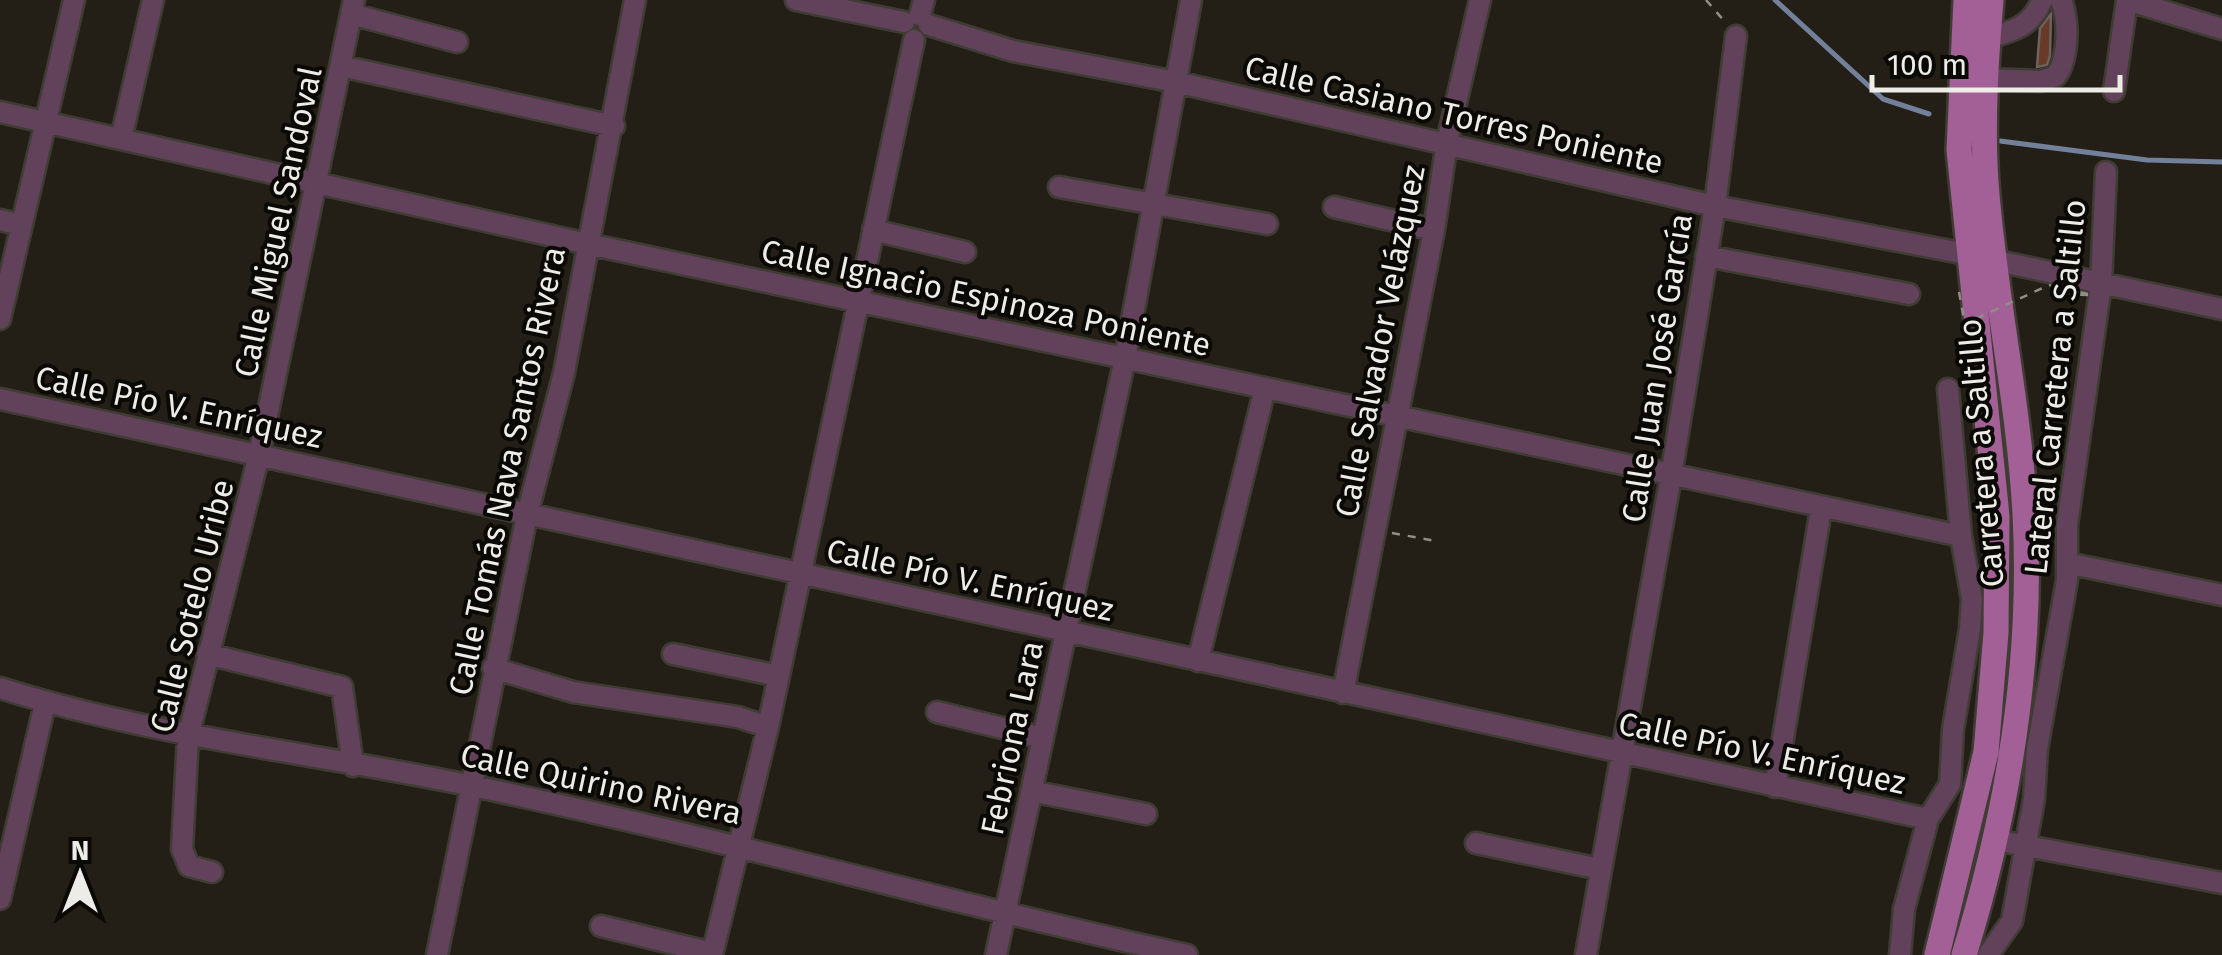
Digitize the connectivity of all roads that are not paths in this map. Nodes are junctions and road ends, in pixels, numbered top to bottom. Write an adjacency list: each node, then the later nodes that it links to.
1 (74, 0): 23 (street)
2 (153, 0): 25 (street)
3 (636, 0): 24 (street, Calle Tomás Nava Santos Rivera)
4 (796, 0): 13 (street, Calle Casiano Torres Poniente)
5 (1191, 0): 20 (street, Febriona Lara)
6 (1480, 0): 26 (street, Calle Salvador Velázquez)
7 (1966, 0): 40 (main road, Carretera a Saltillo)
8 (1991, 0): 16 (main road, Carretera a Saltillo)
9 (2042, 0): 16 (street)
10 (2061, 0): 19 (street)
11 (2127, 0): 14 (street); 21 (street)
12 (352, 7): 17 (street); 18 (street, Calle Miguel Sandoval)
13 (918, 20): 20 (street, Calle Casiano Torres Poniente); 36 (street)
14 (2222, 29)
15 (1736, 36): 31 (street, Calle Juan José García)
16 (1988, 38): 19 (main road, Carretera a Saltillo)
17 (457, 42)
18 (341, 66): 24 (street); 28 (street, Calle Miguel Sandoval)
19 (1986, 79): 42 (main road, Carretera a Saltillo)
20 (1176, 82): 26 (street, Calle Casiano Torres Poniente); 30 (street, Febriona Lara)
21 (2114, 91)
22 (0, 112): 23 (street, Calle Ignacio Espinoza Poniente)
23 (44, 122): 25 (street, Calle Ignacio Espinoza Poniente); 35 (street)
24 (614, 126): 38 (street, Calle Tomás Nava Santos Rivera)
25 (121, 139): 28 (street, Calle Ignacio Espinoza Poniente)
26 (1447, 142): 31 (street, Calle Casiano Torres Poniente); 37 (street, Calle Salvador Velázquez)
27 (2106, 172): 43 (street, Lateral Carretera a Saltillo)
28 (316, 182): 38 (street, Calle Ignacio Espinoza Poniente); 53 (street, Calle Miguel Sandoval)
29 (1059, 187): 30 (street)
30 (1153, 202): 34 (street); 48 (street, Febriona Lara)
31 (1714, 206): 40 (street, Calle Casiano Torres Poniente); 41 (street, Calle Juan José García)
32 (1334, 207): 37 (street)
33 (0, 220): 35 (street)
34 (1267, 224)
35 (21, 225): 47 (street)
36 (873, 230): 39 (street); 45 (street)
37 (1434, 230): 52 (street, Calle Salvador Velázquez)
38 (588, 244): 45 (street, Calle Ignacio Espinoza Poniente); 56 (street, Calle Tomás Nava Santos Rivera)
39 (966, 252)
40 (1968, 254): 42 (street, Calle Casiano Torres Poniente); 99 (main road, Carretera a Saltillo)
41 (1706, 256): 44 (street); 54 (street, Calle Juan José García)
42 (1995, 260): 43 (street, Calle Casiano Torres Poniente); 81 (main road, Carretera a Saltillo)
43 (2101, 284): 46 (street, Calle Casiano Torres Poniente); 58 (street, Lateral Carretera a Saltillo)
44 (1909, 294)
45 (860, 300): 48 (street, Calle Ignacio Espinoza Poniente); 59 (street)
46 (2222, 309)
47 (0, 319)
48 (1125, 358): 49 (street, Calle Ignacio Espinoza Poniente); 61 (street, Febriona Lara)
49 (1265, 388): 52 (street, Calle Ignacio Espinoza Poniente); 64 (street)
50 (1948, 389): 57 (street)
51 (0, 398): 53 (street, Calle Pío V. Enríquez)
52 (1398, 417): 54 (street, Calle Ignacio Espinoza Poniente); 68 (street, Calle Salvador Velázquez)
53 (259, 456): 56 (street, Calle Pío V. Enríquez); 62 (street, Calle Sotelo Uribe)
54 (1671, 476): 55 (street, Calle Ignacio Espinoza Poniente); 74 (street, Calle Juan José García)
55 (1821, 508): 57 (street, Calle Ignacio Espinoza Poniente); 77 (street)
56 (526, 514): 59 (street, Calle Pío V. Enríquez); 65 (street, Calle Tomás Nava Santos Rivera)
57 (1962, 536): 80 (street)
58 (2067, 562): 60 (street); 84 (street, Lateral Carretera a Saltillo)
59 (801, 574): 61 (street, Calle Pío V. Enríquez); 66 (street)
60 (2222, 596)
61 (1066, 632): 64 (street, Calle Pío V. Enríquez); 73 (street, Febriona Lara)
62 (206, 654): 72 (street, Calle Sotelo Uribe); 75 (street)
63 (673, 654): 66 (street)
64 (1198, 661): 68 (street, Calle Pío V. Enríquez)
65 (493, 668): 71 (street); 76 (street, Calle Tomás Nava Santos Rivera)
66 (779, 676): 71 (street)
67 (0, 688): 69 (street, Calle Quirino Rivera)
68 (1343, 693): 74 (street, Calle Pío V. Enríquez)
69 (46, 703): 72 (street, Calle Quirino Rivera); 88 (street)
70 (937, 712): 73 (street)
71 (768, 727): 82 (street)
72 (188, 737): 75 (street, Calle Quirino Rivera); 86 (street, Calle Sotelo Uribe)
73 (1043, 738): 78 (street, Febriona Lara)
74 (1622, 754): 77 (street, Calle Pío V. Enríquez); 85 (street, Calle Juan José García)
75 (353, 766): 76 (street, Calle Quirino Rivera)
76 (469, 785): 82 (street, Calle Quirino Rivera); 93 (street, Calle Tomás Nava Santos Rivera)
77 (1774, 788): 80 (street, Calle Pío V. Enríquez)
78 (1032, 791): 79 (street); 89 (street, Febriona Lara)
79 (1146, 814)
80 (1928, 819): 98 (street)
81 (1995, 840): 84 (street); 100 (main road, Carretera a Saltillo)
82 (736, 843): 89 (street, Calle Quirino Rivera); 92 (street)
83 (1476, 843): 85 (street)
84 (2024, 846): 87 (street); 101 (street, Lateral Carretera a Saltillo)
85 (1600, 869): 97 (street, Calle Juan José García)
86 (212, 872)
87 (2222, 883)
88 (0, 899)
89 (1005, 914): 91 (street, Calle Quirino Rivera); 94 (street, Febriona Lara)
90 (601, 926): 92 (street)
91 (1082, 932): 95 (street); 96 (street, Calle Quirino Rivera)
92 (712, 954)
93 (437, 955)
94 (996, 955)
95 (1084, 955)
96 (1187, 955)
97 (1586, 955)
98 (1900, 955)
99 (1936, 955)
100 (1964, 955)
101 (1988, 955)

